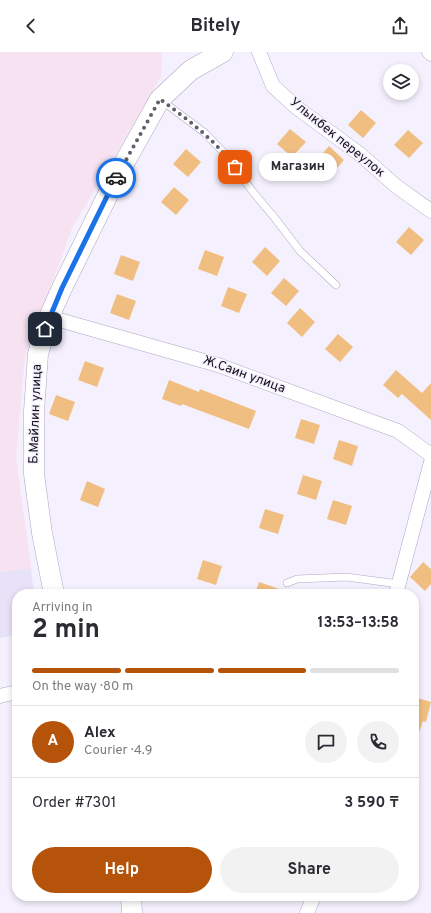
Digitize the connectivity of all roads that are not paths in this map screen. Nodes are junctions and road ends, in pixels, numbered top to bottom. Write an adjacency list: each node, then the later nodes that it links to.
1 (223, 52): 3 (street, Б.Майлин улица)
2 (259, 52): 4 (street, Улыкбек переулок)
3 (160, 99): 5 (lane); 6 (street, Б.Майлин улица)
4 (431, 211)
5 (336, 285)
6 (49, 317): 7 (street, Ж.Саин улица); 10 (street, Б.Майлин улица)
7 (431, 455)
8 (431, 462): 11 (street)
9 (287, 583): 11 (lane)
10 (53, 589)
11 (397, 589)
12 (12, 693): 13 (street)
13 (0, 696)
14 (131, 901): 16 (street)
15 (312, 901): 17 (street)
16 (132, 913)
17 (307, 913)

